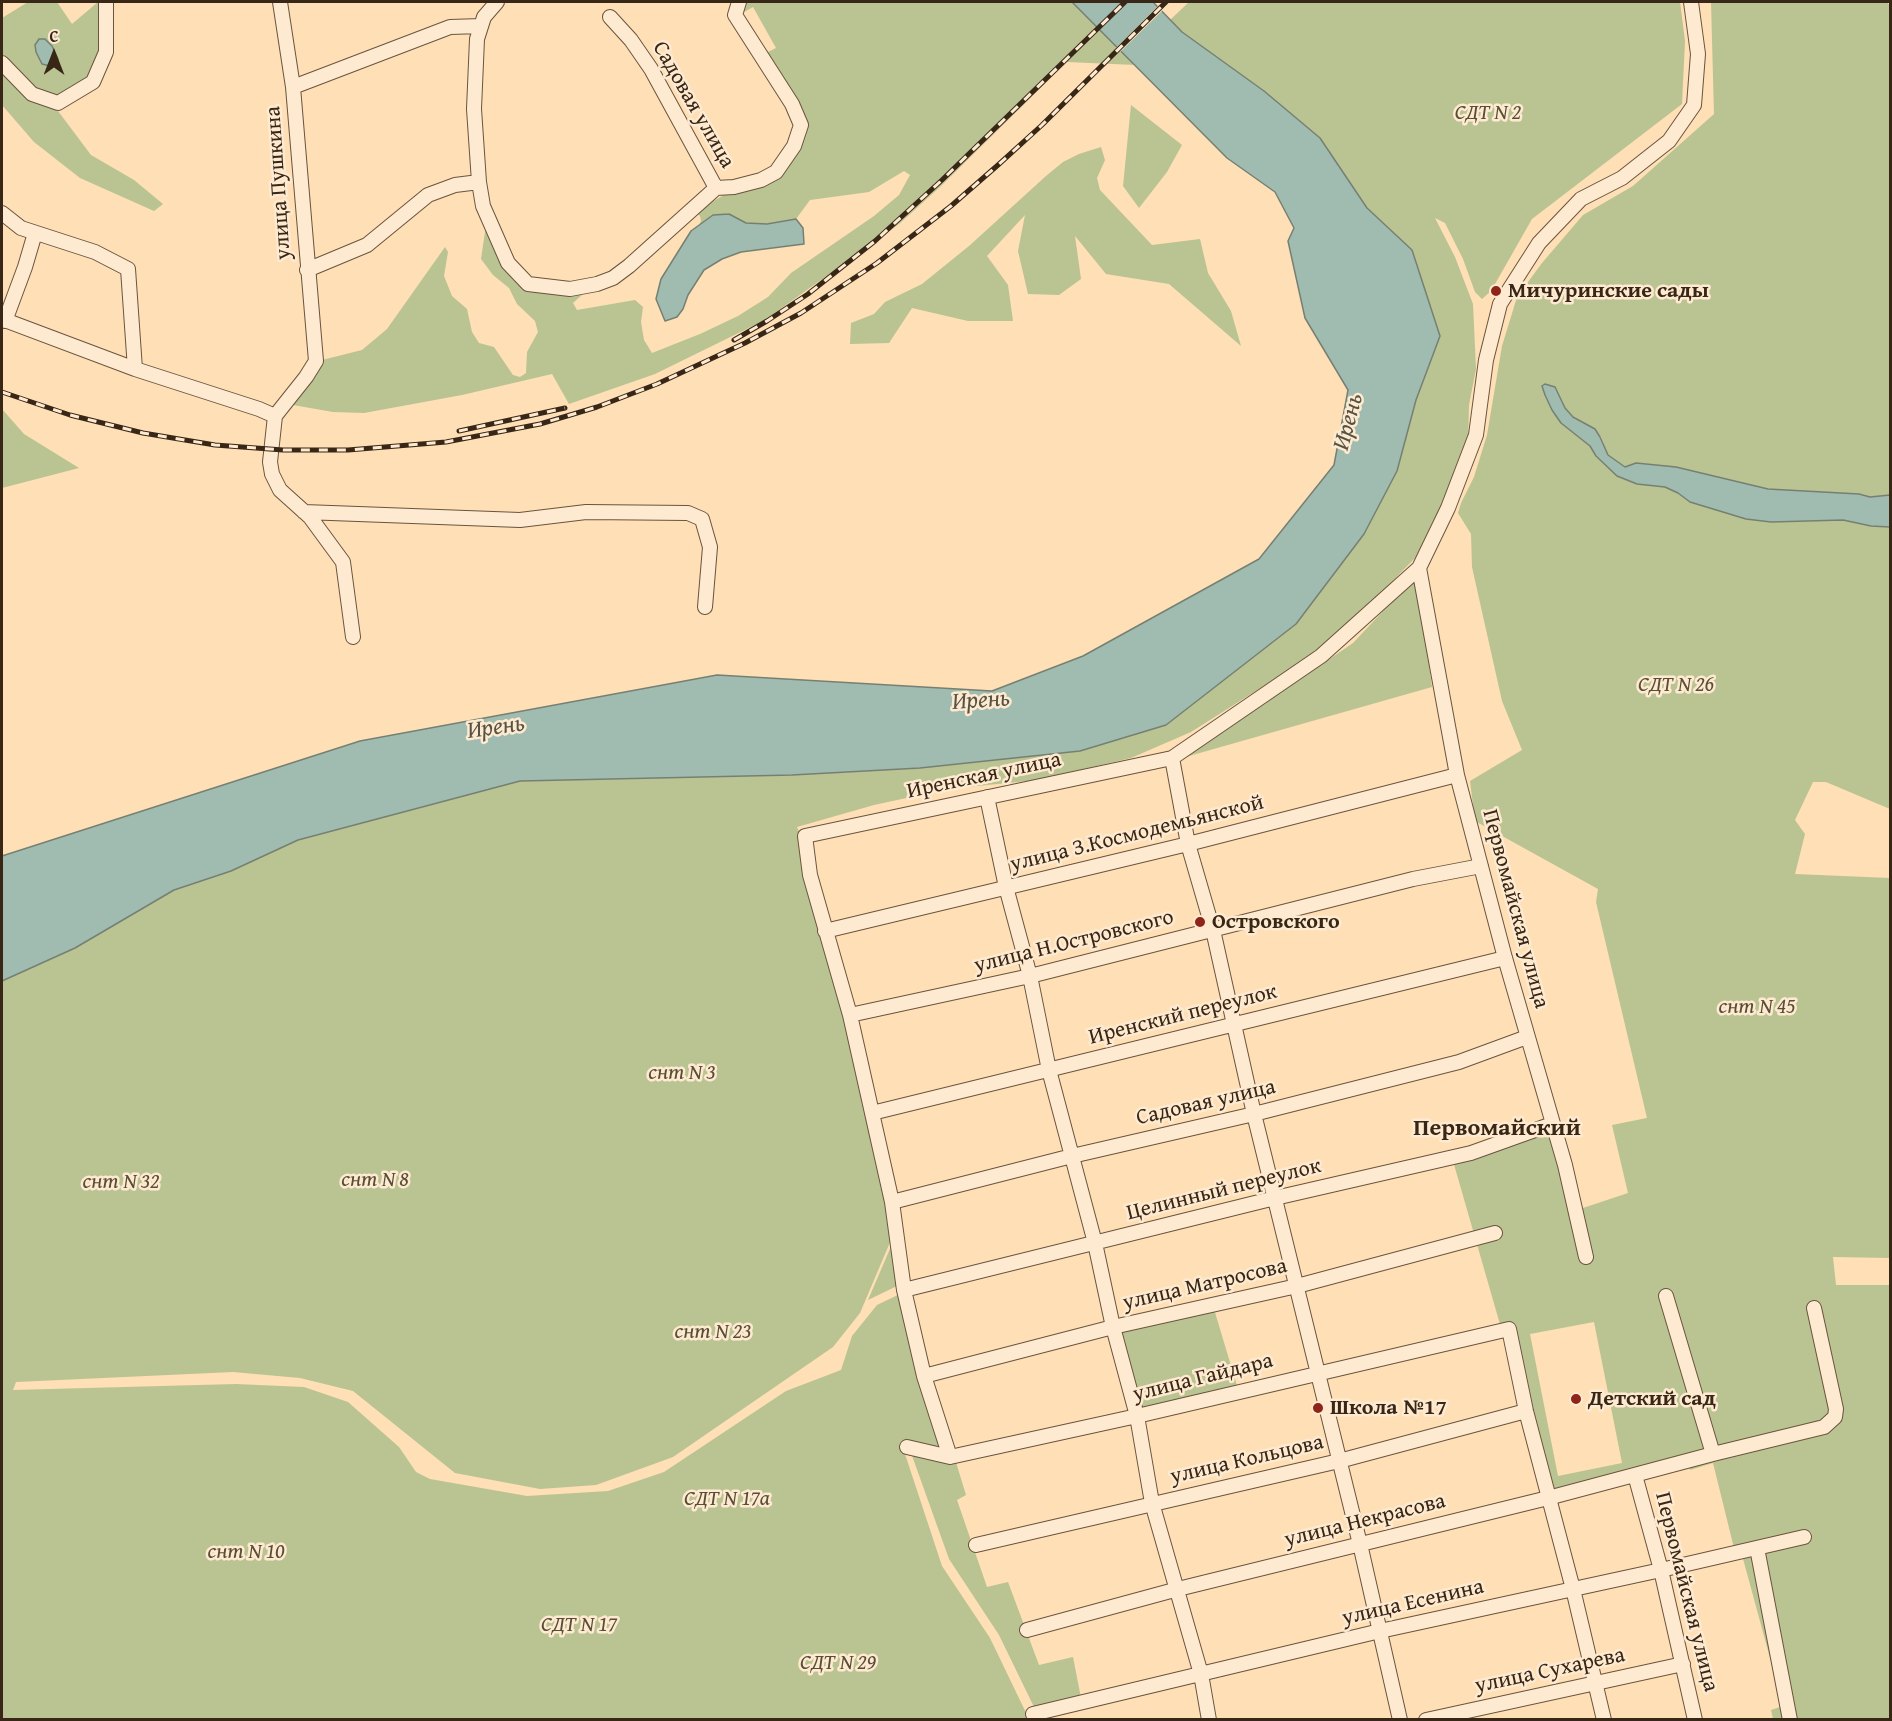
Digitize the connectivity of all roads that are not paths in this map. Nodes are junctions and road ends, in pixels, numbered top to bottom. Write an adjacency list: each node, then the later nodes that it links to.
1 (106, 2): 8 (street)
2 (280, 2): 9 (street, улица Пушкина)
3 (497, 2): 7 (street, Садовая улица)
4 (738, 2): 11 (street, Садовая улица)
5 (1692, 2): 19 (street)
6 (610, 17): 11 (street, Садовая улица)
7 (481, 26): 9 (street); 10 (street, Садовая улица)
8 (2, 63)
9 (293, 87): 14 (street, улица Пушкина)
10 (479, 182): 11 (street, Садовая улица); 14 (street)
11 (716, 188)
12 (2, 213): 13 (street)
13 (35, 232): 15 (street); 16 (street)
14 (307, 270): 17 (street, улица Пушкина)
15 (3, 320): 16 (street)
16 (135, 369): 17 (street)
17 (275, 416): 18 (street)
18 (304, 512): 20 (street); 21 (street)
19 (1419, 568): 22 (street); 23 (street, Первомайская улица)
20 (705, 607)
21 (353, 637)
22 (1172, 758): 24 (street, Иренская улица); 25 (street)
23 (1457, 775): 25 (street, улица З.Космодемьянской); 26 (street, Первомайская улица)
24 (987, 797): 27 (street); 29 (street, Иренская улица)
25 (1188, 844): 27 (street, улица З.Космодемьянской); 28 (street)
26 (1481, 866): 28 (street, улица Н.Островского); 30 (street, Первомайская улица)
27 (1006, 887): 29 (street, улица З.Космодемьянской); 31 (street)
28 (1213, 930): 31 (street, улица Н.Островского); 33 (street)
29 (825, 931): 32 (street)
30 (1505, 958): 33 (street, Иренский переулок); 34 (street, Первомайская улица)
31 (1030, 976): 32 (street, улица Н.Островского); 35 (street)
32 (850, 1015): 36 (street)
33 (1233, 1024): 35 (street, Иренский переулок); 37 (street)
34 (1527, 1037): 37 (street, Садовая улица); 38 (street, Первомайская улица)
35 (1049, 1070): 36 (street, Иренский переулок); 39 (street)
36 (872, 1113): 41 (street)
37 (1254, 1114): 39 (street, Садовая улица); 40 (street)
38 (1552, 1124): 40 (street, Целинный переулок); 44 (street, Первомайская улица)
39 (1072, 1156): 41 (street, Садовая улица); 43 (street)
40 (1275, 1198): 43 (street, Целинный переулок); 45 (street)
41 (892, 1202): 46 (street)
42 (1495, 1233): 45 (street, улица Матросова)
43 (1095, 1243): 46 (street, Целинный переулок); 49 (street)
44 (1586, 1257)
45 (1297, 1286): 49 (street, улица Матросова); 50 (street)
46 (904, 1290): 51 (street)
47 (1666, 1296): 55 (street)
48 (1814, 1308): 55 (street, улица Некрасова)
49 (1113, 1328): 51 (street, улица Матросова); 53 (street)
50 (1318, 1372): 52 (street, улица Гайдара); 53 (street, улица Гайдара); 57 (street)
51 (924, 1376): 56 (street)
52 (1526, 1411): 57 (street, улица Кольцова); 59 (street)
53 (1137, 1416): 56 (street, улица Гайдара); 60 (street)
54 (907, 1447): 56 (street, улица Гайдара)
55 (1713, 1454): 58 (street, улица Некрасова)
56 (950, 1457)
57 (1339, 1461): 60 (street, улица Кольцова); 62 (street)
58 (1635, 1475): 59 (street, улица Некрасова); 65 (street, Первомайская улица)
59 (1548, 1498): 62 (street, улица Некрасова); 67 (street)
60 (1152, 1503): 63 (street, улица Кольцова); 66 (street)
61 (1804, 1537): 64 (street, улица Есенина)
62 (1360, 1544): 66 (street, улица Некрасова); 69 (street)
63 (976, 1545)
64 (1757, 1548): 65 (street, улица Есенина); 79 (street)
65 (1661, 1570): 67 (street, улица Есенина); 70 (street, Первомайская улица)
66 (1178, 1588): 68 (street, улица Некрасова); 71 (street)
67 (1573, 1589): 69 (street, улица Есенина); 72 (street)
68 (1027, 1630)
69 (1380, 1631): 71 (street, улица Есенина); 75 (street)
70 (1683, 1664): 72 (street, улица Сухарева); 78 (street, Первомайская улица)
71 (1201, 1674): 73 (street, улица Есенина); 74 (street)
72 (1595, 1684): 76 (street, улица Сухарева); 77 (street)
73 (1033, 1714)
74 (1209, 1719)
75 (1400, 1719)
76 (1426, 1719)
77 (1604, 1719)
78 (1695, 1719)
79 (1790, 1719)

